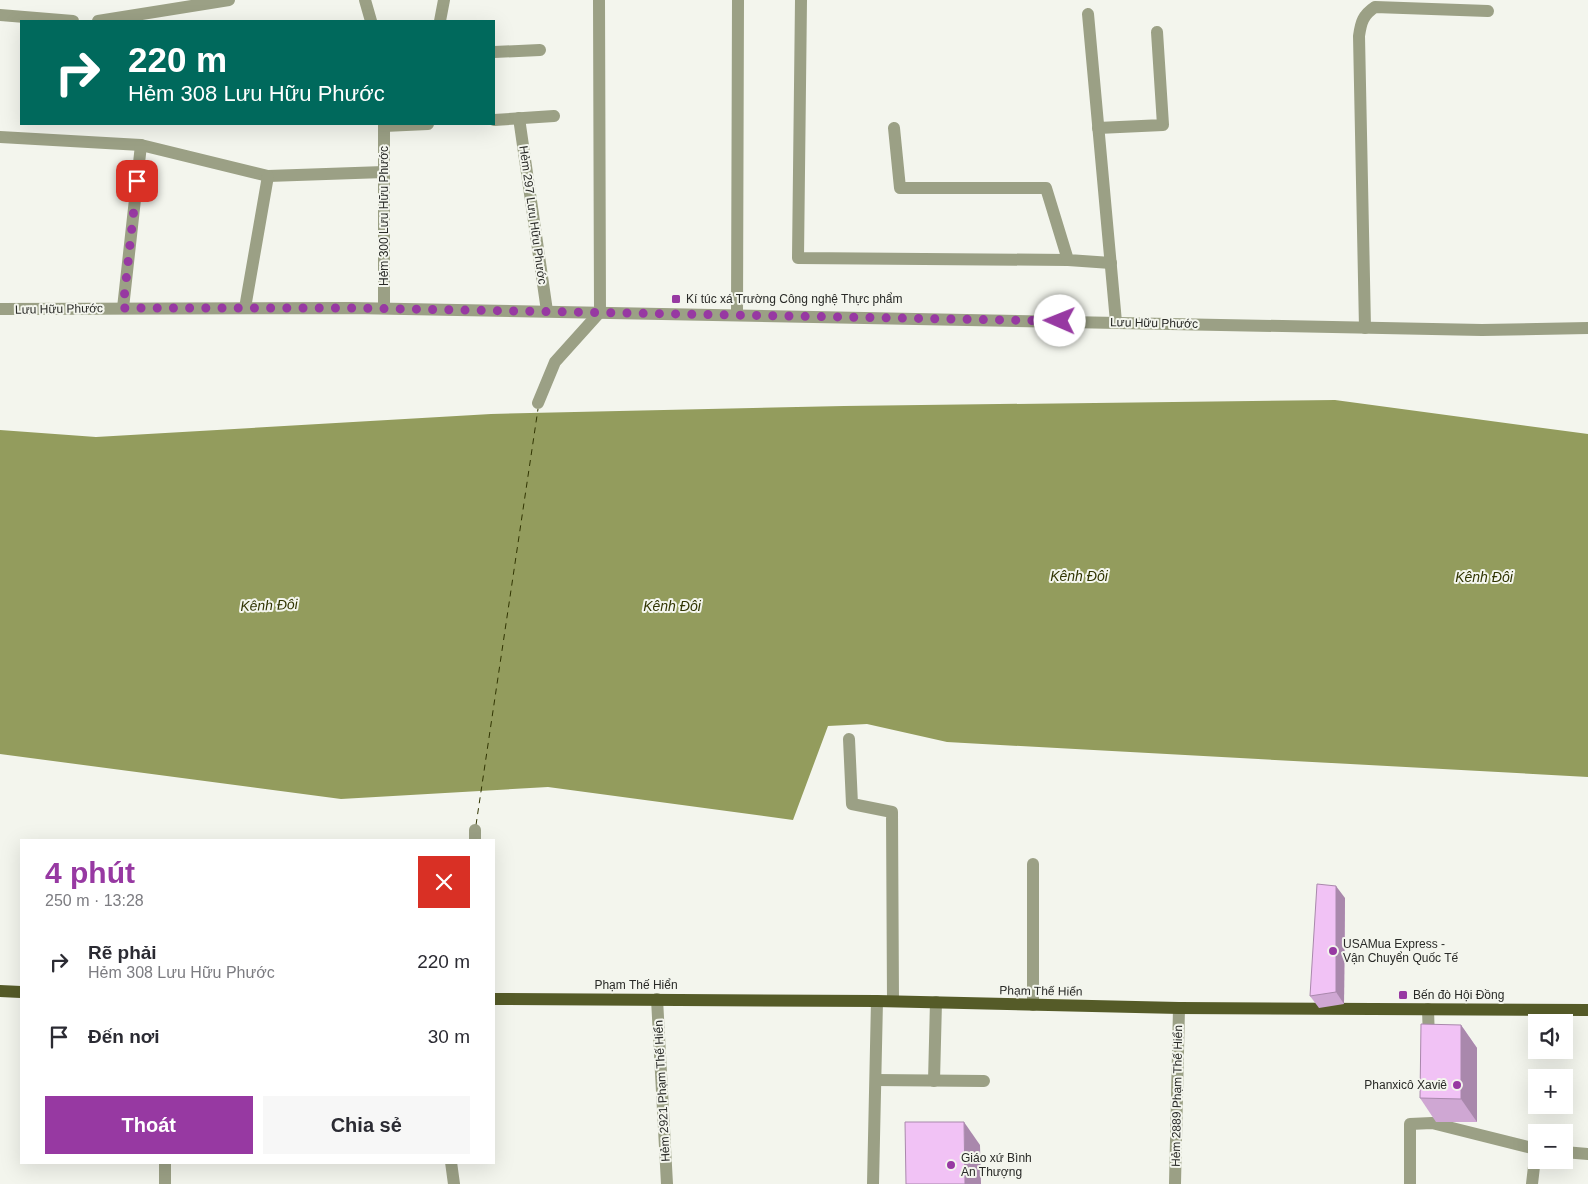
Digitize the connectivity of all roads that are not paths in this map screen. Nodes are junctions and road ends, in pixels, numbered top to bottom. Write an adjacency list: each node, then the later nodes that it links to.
1 (229, 0): 11 (street)
2 (365, 0): 12 (street)
3 (444, 0): 13 (street)
4 (598, 0): 34 (street)
5 (738, 0): 35 (street)
6 (801, 0): 27 (street)
7 (1488, 11): 37 (street)
8 (1088, 14): 22 (street)
9 (0, 15): 10 (street)
10 (61, 20)
11 (104, 20)
12 (371, 20)
13 (440, 20)
14 (1158, 32): 22 (street)
15 (540, 50): 16 (street)
16 (495, 52)
17 (554, 116): 18 (street)
18 (519, 118): 19 (street); 33 (street, Hẻm 297 Lưu Hữu Phước)
19 (495, 120)
20 (384, 125): 25 (street, Hẻm 300 Lưu Hữu Phước)
21 (894, 128): 27 (street)
22 (1098, 128): 28 (street)
23 (0, 137): 24 (street)
24 (141, 145): 26 (street); 29 (street)
25 (384, 172): 26 (street); 31 (street, Hẻm 300 Lưu Hữu Phước)
26 (268, 176): 30 (street)
27 (1068, 260): 28 (street)
28 (1111, 263): 36 (street)
29 (123, 308): 30 (street, Lưu Hữu Phước); 32 (street, Lưu Hữu Phước)
30 (244, 308): 31 (street, Lưu Hữu Phước)
31 (384, 308): 33 (street, Lưu Hữu Phước)
32 (0, 310)
33 (548, 311): 34 (street, Lưu Hữu Phước)
34 (600, 312): 35 (street, Lưu Hữu Phước); 39 (street)
35 (737, 315): 36 (street, Lưu Hữu Phước)
36 (1116, 322): 37 (street, Lưu Hữu Phước)
37 (1365, 328): 38 (street, Lưu Hữu Phước)
38 (1588, 328)
39 (538, 403)
40 (849, 739): 47 (street)
41 (1033, 864): 49 (street)
42 (0, 991): 43 (main road)
43 (20, 992)
44 (495, 999): 45 (main road, Phạm Thế Hiển)
45 (657, 999): 46 (main road, Phạm Thế Hiển); 65 (street, Hẻm 2921 Phạm Thế Hiển)
46 (877, 1001): 47 (main road, Phạm Thế Hiển); 54 (street)
47 (893, 1001): 48 (main road, Phạm Thế Hiển)
48 (936, 1002): 49 (main road, Phạm Thế Hiển); 55 (street)
49 (1034, 1005): 50 (main road, Phạm Thế Hiển)
50 (1179, 1008): 51 (main road, Phạm Thế Hiển); 67 (street, Hẻm 2889 Phạm Thế Hiển)
51 (1428, 1009): 52 (main road, Phạm Thế Hiển); 53 (street)
52 (1588, 1010)
53 (1430, 1056)
54 (876, 1080): 55 (street); 66 (street)
55 (934, 1081): 56 (street)
56 (984, 1081)
57 (1528, 1147): 68 (street)
58 (1573, 1153): 59 (street)
59 (1588, 1154)
60 (165, 1164): 63 (street)
61 (451, 1164): 64 (street)
62 (1534, 1169): 69 (street)
63 (165, 1184)
64 (454, 1184)
65 (667, 1184)
66 (873, 1184)
67 (1175, 1184)
68 (1410, 1184)
69 (1532, 1184)

